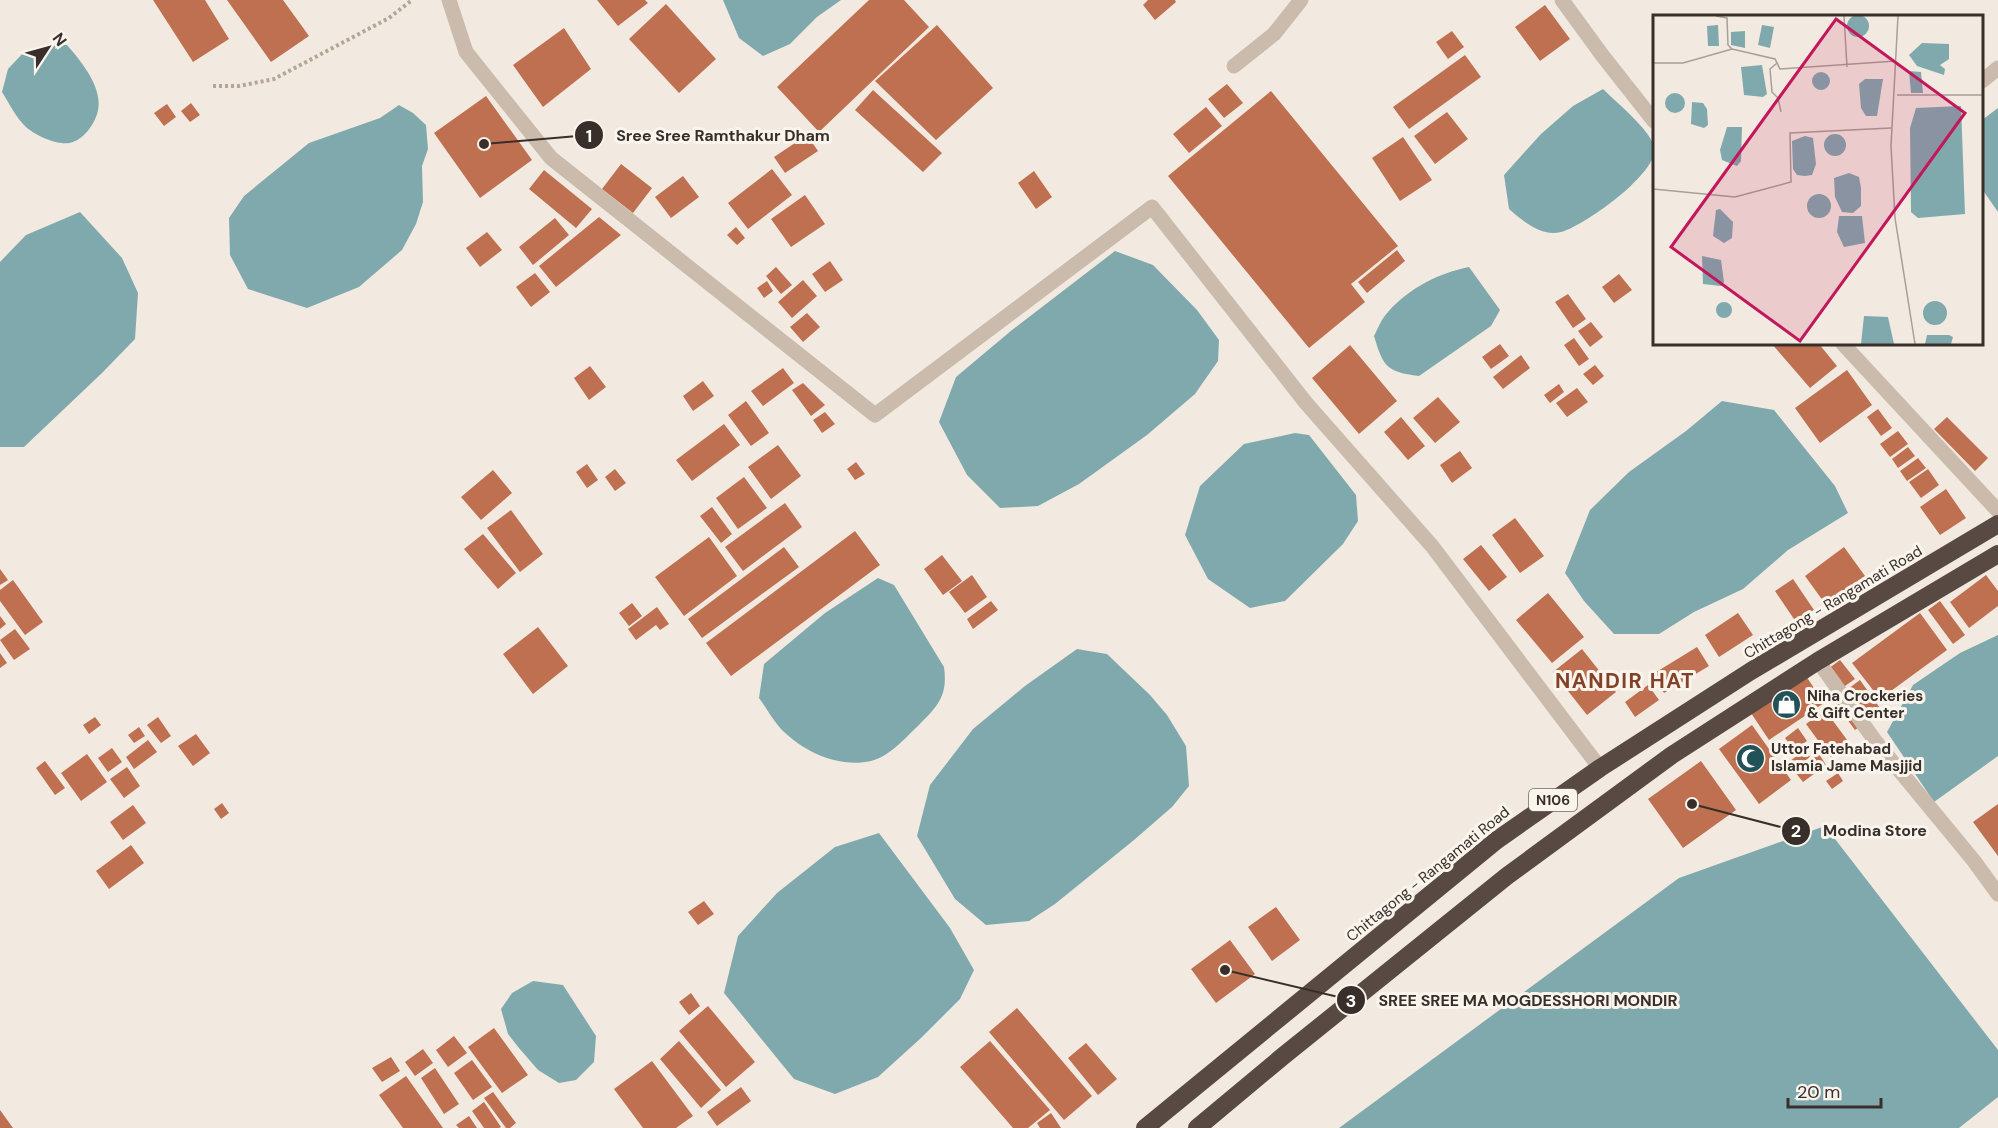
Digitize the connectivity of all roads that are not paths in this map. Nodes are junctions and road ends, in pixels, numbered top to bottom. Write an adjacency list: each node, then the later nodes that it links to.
1 (449, 0): 13 (street)
2 (1301, 0): 4 (street)
3 (1562, 0): 7 (street)
4 (1234, 66)
5 (1998, 68): 6 (street)
6 (1983, 80)
7 (1653, 120)
8 (1844, 345): 9 (street)
9 (1998, 511)
10 (1998, 524): 13 (highway, Chittagong - Rangamati Road / N106)
11 (1998, 554): 12 (highway, N106)
12 (1818, 661): 14 (street); 16 (highway, N106)
13 (1600, 768): 15 (highway, Chittagong - Rangamati Road / N106)
14 (1998, 894)
15 (1145, 1128)
16 (1197, 1128)

